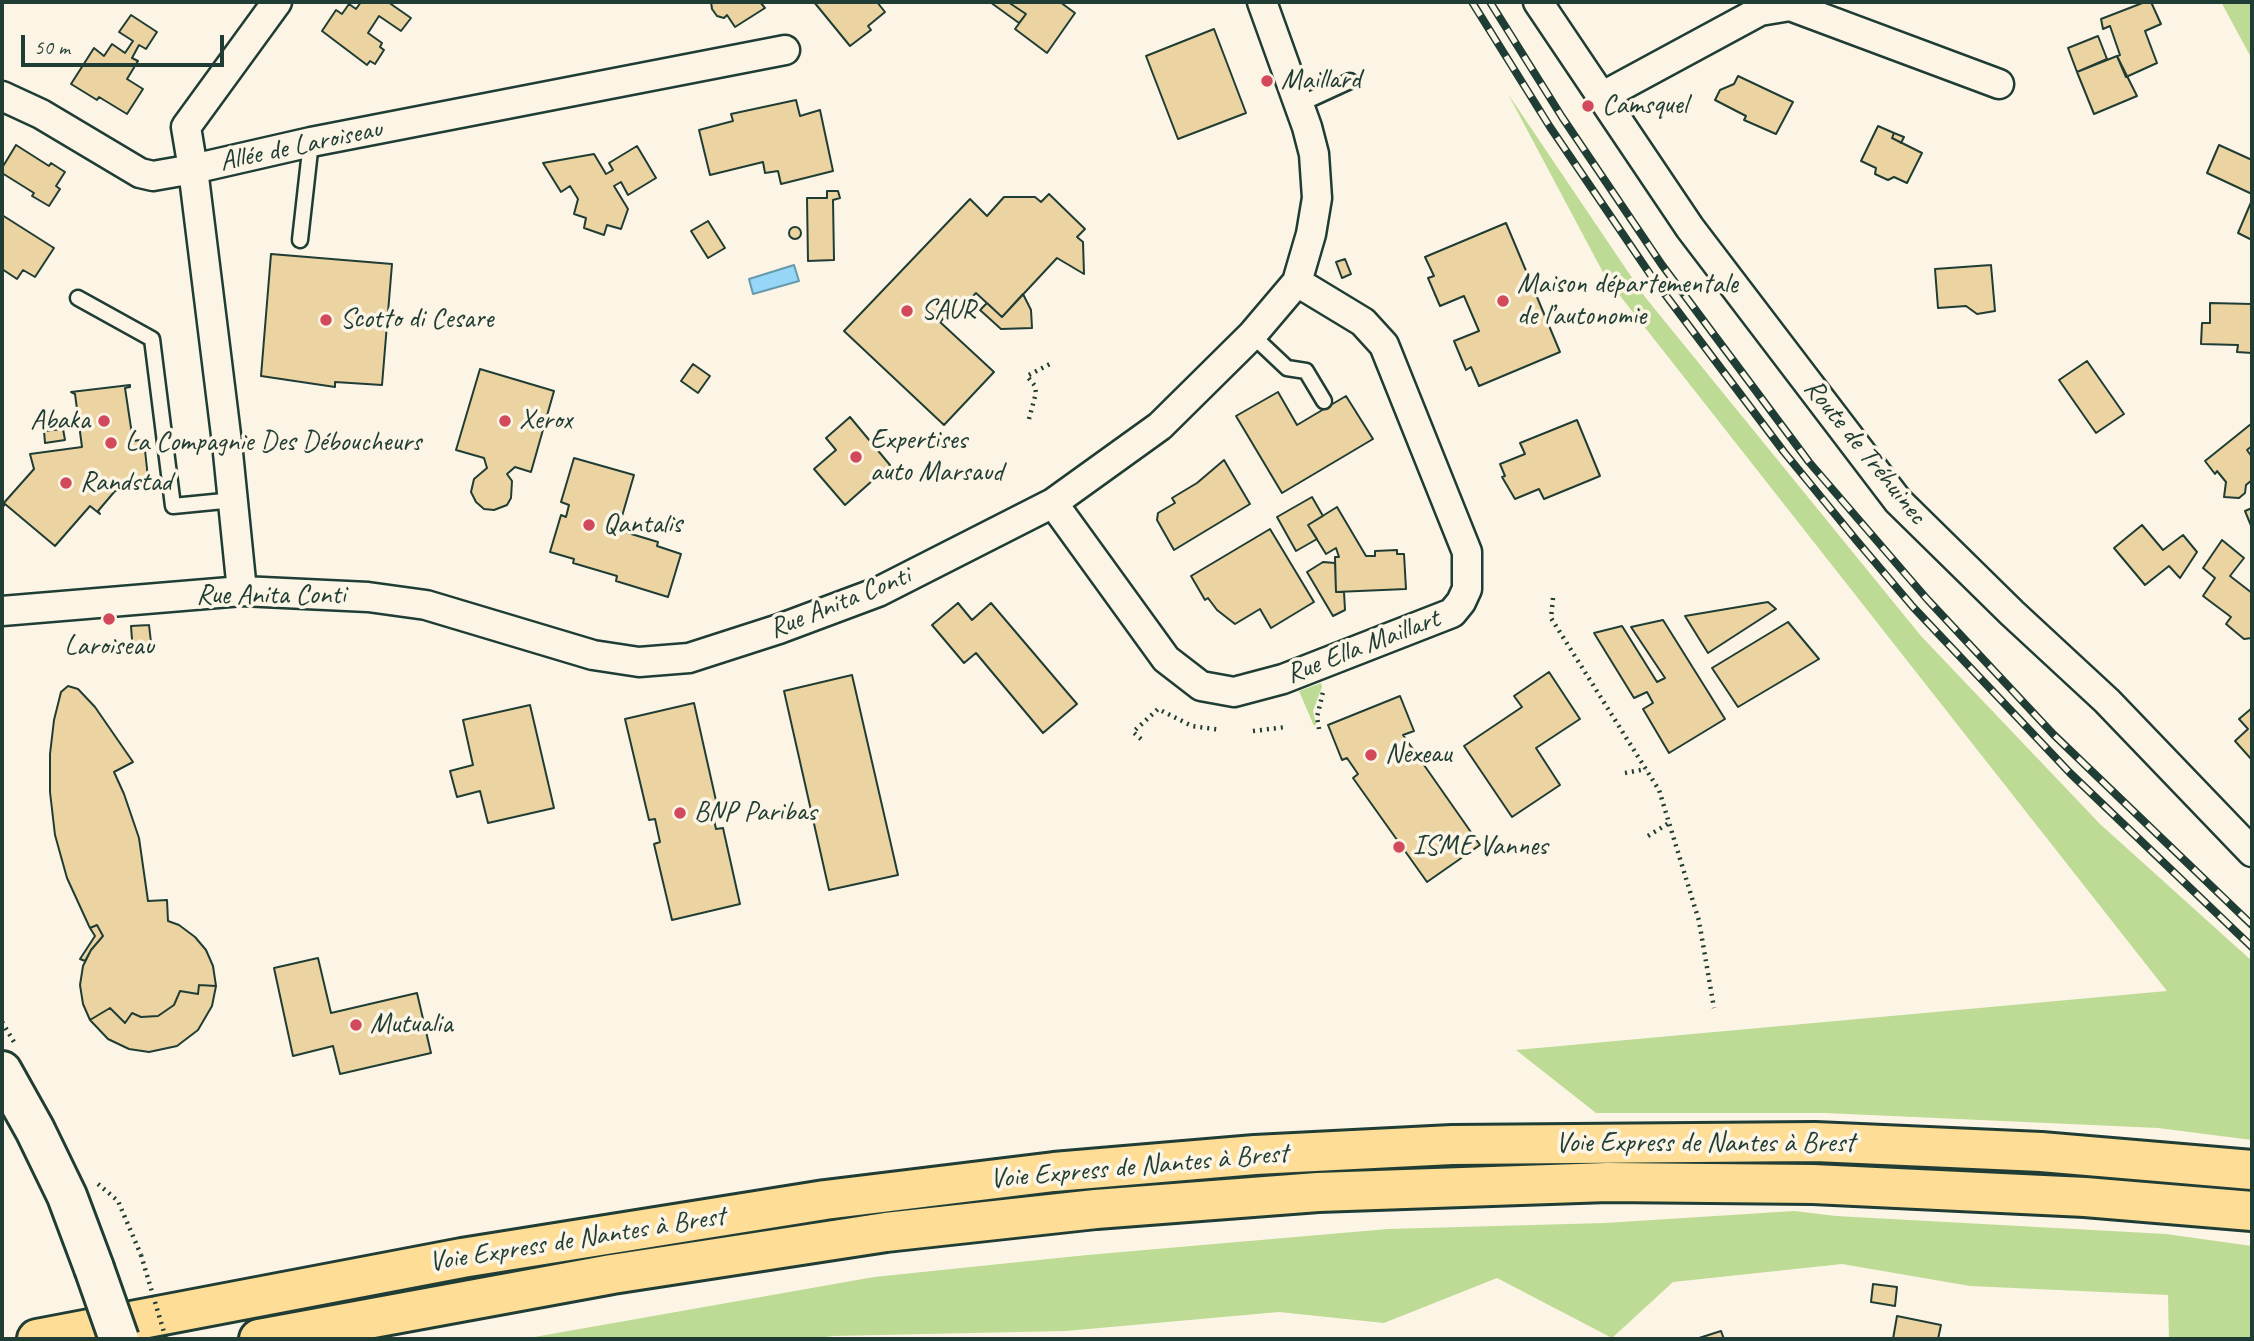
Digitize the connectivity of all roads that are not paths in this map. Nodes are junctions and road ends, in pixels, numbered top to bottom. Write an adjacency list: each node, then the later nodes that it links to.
1 (277, 2): 11 (street)
2 (1262, 2): 9 (street, Rue Anita Conti)
3 (1538, 2): 8 (street, Route de Tréhuinec)
4 (785, 50): 10 (street, Allée de Laroiseau)
5 (1350, 81): 9 (lane)
6 (1999, 84): 8 (street)
7 (2, 96): 11 (street)
8 (1601, 97): 21 (street, Route de Tréhuinec)
9 (1300, 104): 13 (street, Rue Anita Conti)
10 (311, 142): 11 (street, Allée de Laroiseau); 12 (lane)
11 (193, 169): 17 (street, Allée de Laroiseau)
12 (300, 240)
13 (1297, 282): 15 (street, Rue Anita Conti); 18 (street, Rue Ella Maillart)
14 (78, 298): 17 (lane)
15 (1252, 335): 16 (lane); 18 (street, Rue Anita Conti)
16 (1324, 401)
17 (234, 500): 19 (street, Allée de Laroiseau)
18 (1053, 503): 19 (street, Rue Anita Conti)
19 (242, 591): 20 (street, Rue Anita Conti)
20 (2, 611)
21 (2252, 852)
22 (2, 1071): 26 (main road, bridge)
23 (2252, 1170): 25 (highway, Voie Express de Nantes à Brest)
24 (2252, 1211): 27 (highway, Voie Express de Nantes à Brest)
25 (37, 1339)
26 (119, 1339)
27 (259, 1339)

